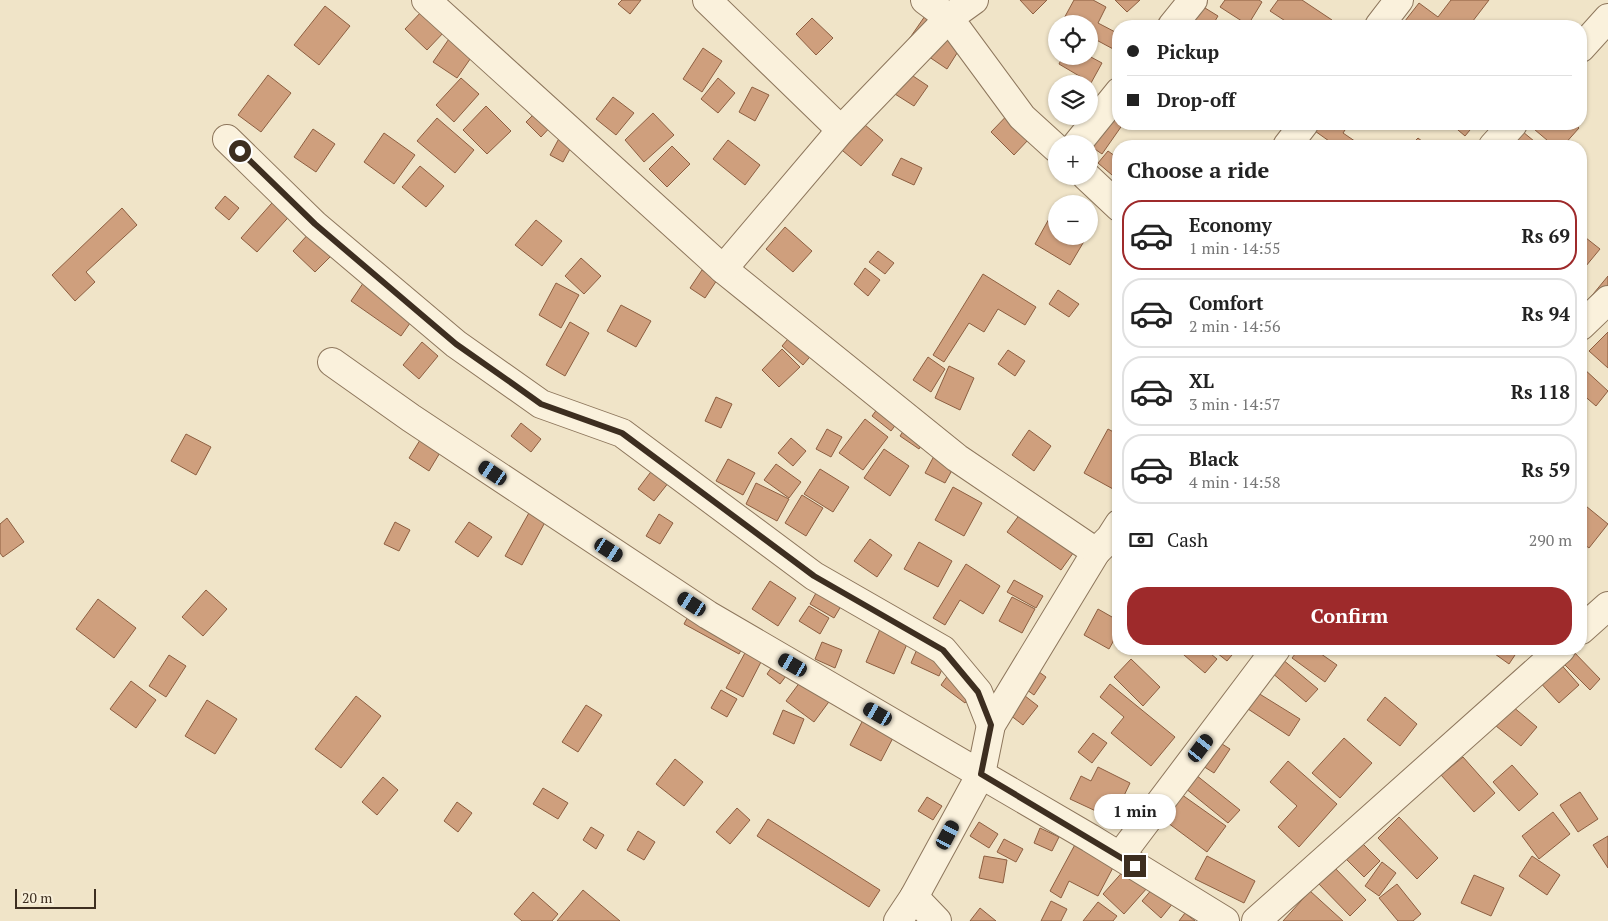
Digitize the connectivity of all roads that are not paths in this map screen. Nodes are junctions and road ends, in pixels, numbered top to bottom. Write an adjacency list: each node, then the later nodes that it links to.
1 (426, 0): 23 (street)
2 (707, 0): 13 (street)
3 (925, 0): 7 (street)
4 (974, 0): 7 (street)
5 (1193, 0): 9 (street)
6 (1399, 0): 10 (street)
7 (949, 18): 13 (street); 20 (street)
8 (1608, 18): 11 (street)
9 (1177, 20)
10 (1384, 20)
11 (1587, 41)
12 (1112, 101): 16 (street)
13 (842, 130): 23 (street)
14 (1299, 130): 18 (street)
15 (1508, 130): 19 (street)
16 (1084, 135)
17 (227, 139): 33 (street)
18 (1292, 140)
19 (1498, 140)
20 (1048, 141)
21 (1096, 185): 22 (street)
22 (1112, 200)
23 (723, 269): 28 (street)
24 (1608, 300): 25 (street)
25 (1587, 320)
26 (332, 362): 34 (street)
27 (1112, 535): 28 (street)
28 (1096, 552): 33 (street)
29 (1608, 606): 30 (street)
30 (1587, 625)
31 (1271, 655): 35 (street)
32 (1554, 655): 40 (street)
33 (991, 725): 34 (street)
34 (981, 774): 35 (street); 36 (street)
35 (1120, 856): 39 (street)
36 (914, 897): 37 (street); 38 (street)
37 (898, 921)
38 (937, 921)
39 (1225, 921)
40 (1256, 921)

